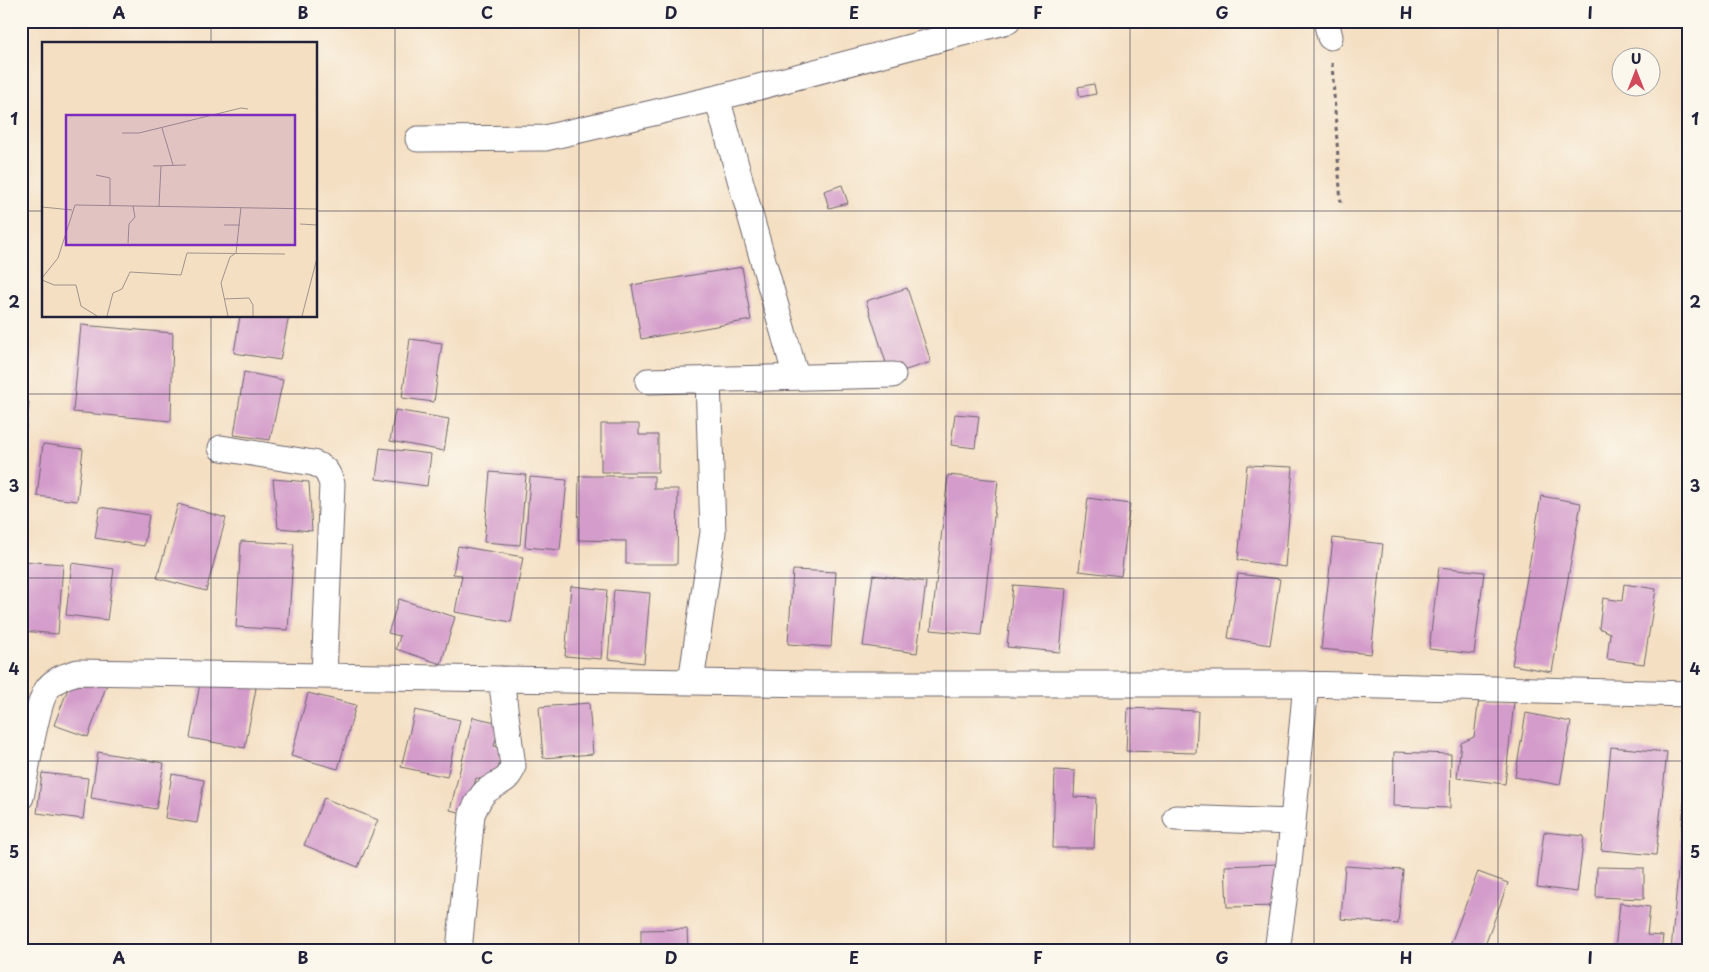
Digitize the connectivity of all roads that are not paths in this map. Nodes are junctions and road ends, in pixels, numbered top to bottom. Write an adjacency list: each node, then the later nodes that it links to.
1 (1008, 21): 2 (street)
2 (717, 98): 3 (street); 5 (street)
3 (418, 139)
4 (893, 375): 5 (street)
5 (796, 377): 6 (street)
6 (708, 379): 7 (street); 11 (street)
7 (648, 381)
8 (221, 448): 9 (street)
9 (324, 676): 10 (street); 14 (street)
10 (501, 679): 11 (street); 18 (street)
11 (691, 682): 12 (street)
12 (1306, 684): 13 (street); 17 (street)
13 (1688, 694)
14 (31, 706): 15 (street)
15 (21, 797)
16 (1176, 818): 17 (street)
17 (1293, 822): 19 (street)
18 (459, 951)
19 (1277, 951)

